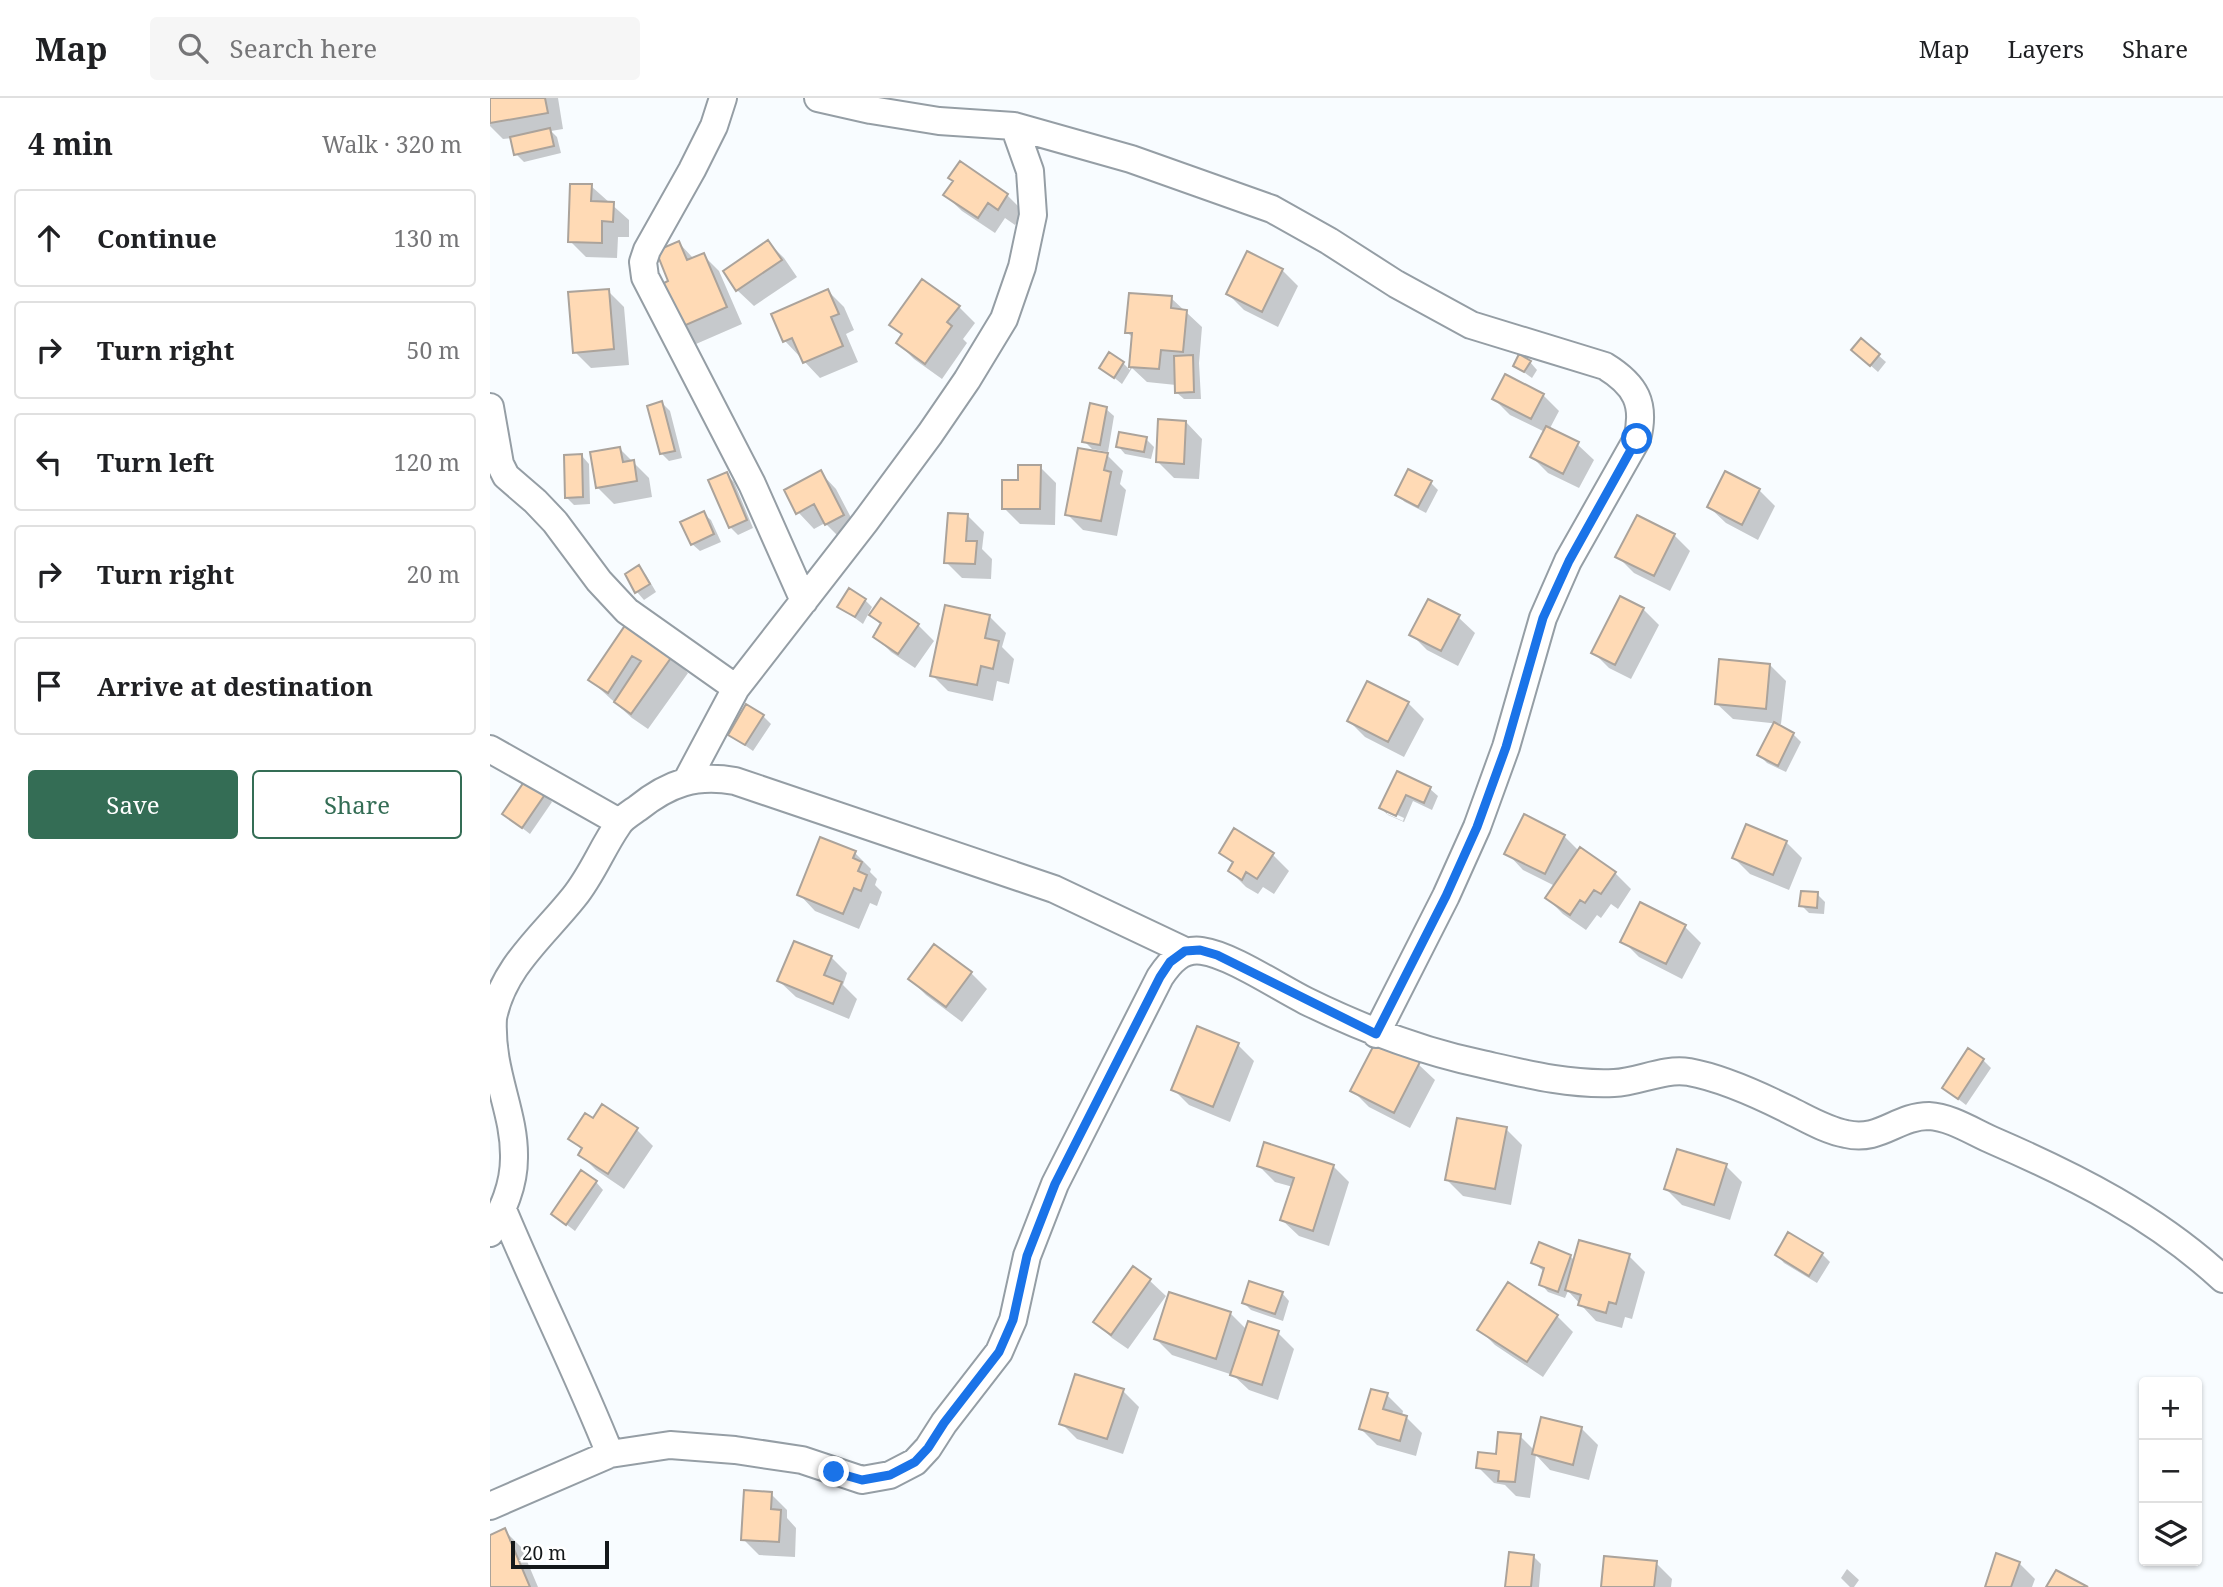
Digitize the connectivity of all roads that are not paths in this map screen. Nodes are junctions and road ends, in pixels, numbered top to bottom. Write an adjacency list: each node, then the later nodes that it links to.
1 (723, 98): 5 (street)
2 (818, 98): 3 (street)
3 (1014, 126): 5 (street); 11 (street)
4 (490, 407): 6 (street)
5 (804, 601): 6 (street)
6 (736, 688): 8 (street)
7 (490, 748): 9 (street)
8 (687, 780): 9 (street); 10 (street)
9 (619, 822): 12 (street)
10 (1185, 951): 11 (street); 14 (street)
11 (1376, 1034): 13 (street)
12 (496, 1221): 14 (street)
13 (2223, 1279)
14 (610, 1454): 15 (street)
15 (490, 1506)

